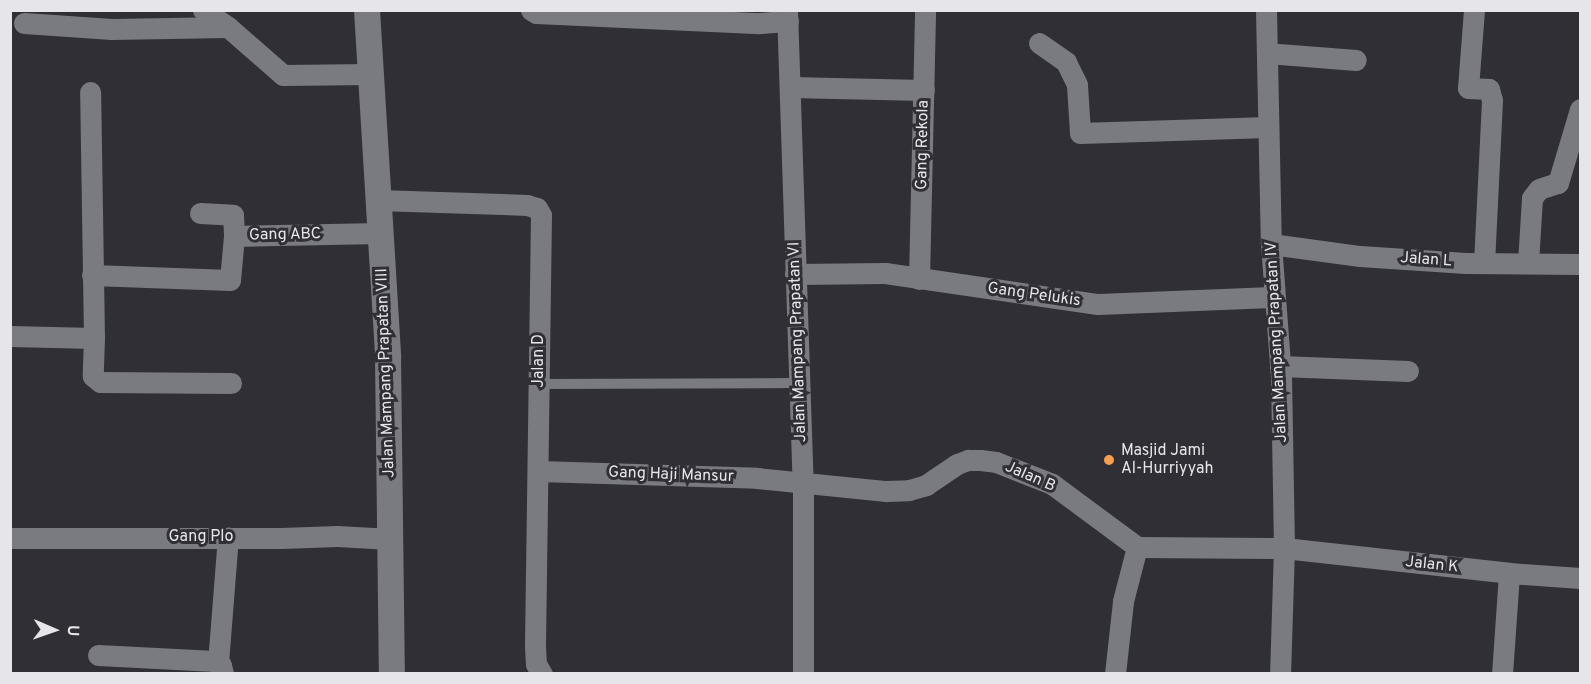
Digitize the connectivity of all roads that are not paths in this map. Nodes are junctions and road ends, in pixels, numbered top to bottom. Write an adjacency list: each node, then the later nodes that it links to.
1 (203, 10): 10 (street)
2 (368, 10): 14 (street, Jalan Mampang Prapatan VIII)
3 (925, 10): 16 (street, Gang Rekola)
4 (1266, 10): 12 (street, Jalan Mampang Prapatan IV)
5 (1474, 10): 25 (street)
6 (532, 11): 7 (street)
7 (701, 15): 8 (street)
8 (787, 16): 15 (street, Jalan Mampang Prapatan VI)
9 (24, 23): 10 (street)
10 (228, 27): 14 (street)
11 (1039, 43): 19 (street)
12 (1267, 53): 13 (street); 19 (street, Jalan Mampang Prapatan IV)
13 (1356, 60)
14 (370, 74): 20 (street, Jalan Mampang Prapatan VIII)
15 (790, 87): 16 (street); 28 (street, Jalan Mampang Prapatan VI)
16 (924, 90): 30 (street, Gang Rekola)
17 (90, 92): 29 (street)
18 (1581, 109): 26 (street)
19 (1268, 127): 24 (street, Jalan Mampang Prapatan IV)
20 (378, 200): 22 (street, Jalan Mampang Prapatan VIII); 38 (street, Jalan D)
21 (200, 213): 23 (street)
22 (380, 233): 23 (street, Gang ABC); 43 (street, Jalan Mampang Prapatan VIII)
23 (234, 236): 29 (street, Gang ABC)
24 (1271, 244): 25 (street, Jalan L); 31 (street, Jalan Mampang Prapatan IV)
25 (1484, 263): 26 (street, Jalan L)
26 (1528, 264): 27 (street, Jalan L)
27 (1581, 264)
28 (795, 274): 30 (street, Gang Pelukis); 37 (street, Jalan Mampang Prapatan VI)
29 (92, 275): 33 (street)
30 (919, 279): 31 (street, Gang Pelukis)
31 (1274, 297): 34 (street, Jalan Mampang Prapatan IV)
32 (10, 336): 33 (street)
33 (94, 338): 36 (street)
34 (1280, 366): 35 (street); 45 (street, Jalan Mampang Prapatan IV)
35 (1408, 371)
36 (231, 383)
37 (799, 383): 38 (lane); 40 (street, Jalan Mampang Prapatan VI)
38 (538, 384): 39 (street, Jalan D)
39 (539, 471): 40 (street, Gang Haji Mansur); 51 (street, Jalan D)
40 (803, 484): 44 (street, Jalan B); 52 (street, Jalan Mampang Prapatan VI)
41 (228, 537): 42 (street, Gang Plo); 43 (street, Gang Plo); 49 (street)
42 (10, 538)
43 (391, 539): 50 (street, Jalan Mampang Prapatan VIII)
44 (1137, 547): 45 (street); 53 (street)
45 (1284, 548): 46 (street, Jalan K); 54 (street, Jalan Mampang Prapatan IV)
46 (1509, 573): 47 (street, Jalan K); 55 (street)
47 (1581, 578)
48 (98, 655): 49 (street)
49 (220, 668)
50 (392, 674)
51 (542, 674)
52 (803, 674)
53 (1115, 674)
54 (1280, 674)
55 (1502, 674)

